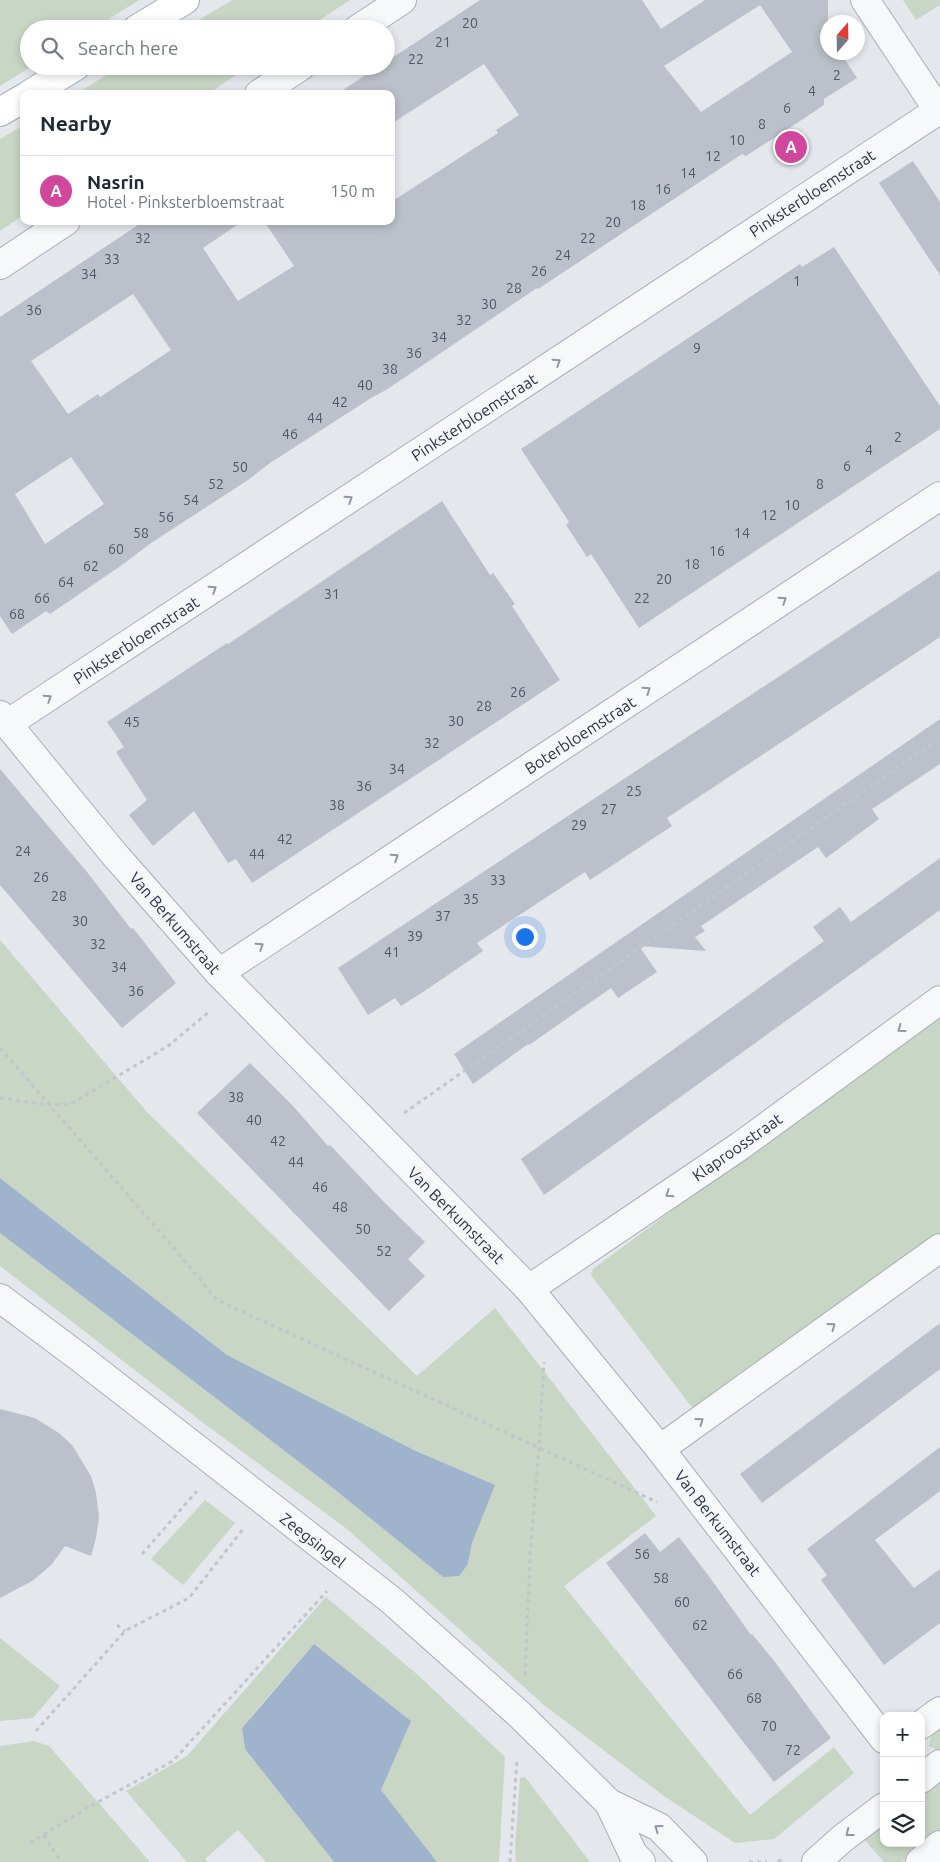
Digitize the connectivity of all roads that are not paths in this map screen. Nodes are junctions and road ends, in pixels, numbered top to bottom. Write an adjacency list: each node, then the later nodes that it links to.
1 (185, 0): 4 (main road)
2 (402, 0): 5 (street)
3 (865, 0): 11 (street)
4 (152, 20)
5 (372, 20)
6 (61, 75): 8 (main road)
7 (288, 75): 9 (street)
8 (37, 90)
9 (265, 90)
10 (20, 100): 12 (main road)
11 (940, 110): 16 (street, Pinksterbloemstraat, one-way to 11)
12 (0, 112)
13 (60, 225): 14 (street)
14 (0, 265)
15 (940, 496): 17 (street, Boterbloemstraat, one-way to 15)
16 (4, 720): 17 (street, Van Berkumstraat)
17 (227, 982): 20 (street, Van Berkumstraat)
18 (940, 1000): 20 (street, Klaproosstraat, one-way to 20)
19 (940, 1248): 22 (street, one-way to 19)
20 (530, 1289): 22 (street, Van Berkumstraat)
21 (0, 1298): 28 (street, Zeegsingel)
22 (660, 1449): 25 (street, Van Berkumstraat)
23 (940, 1711): 24 (street)
24 (925, 1722)
25 (880, 1734)
26 (940, 1764): 27 (street)
27 (925, 1775)
28 (609, 1803): 31 (street, Zeegsingel); 32 (street, Zeegsingel, one-way to 28)
29 (880, 1810): 33 (street, one-way to 33)
30 (940, 1845): 34 (street)
31 (640, 1862)
32 (693, 1862)
33 (816, 1862)
34 (920, 1862)

